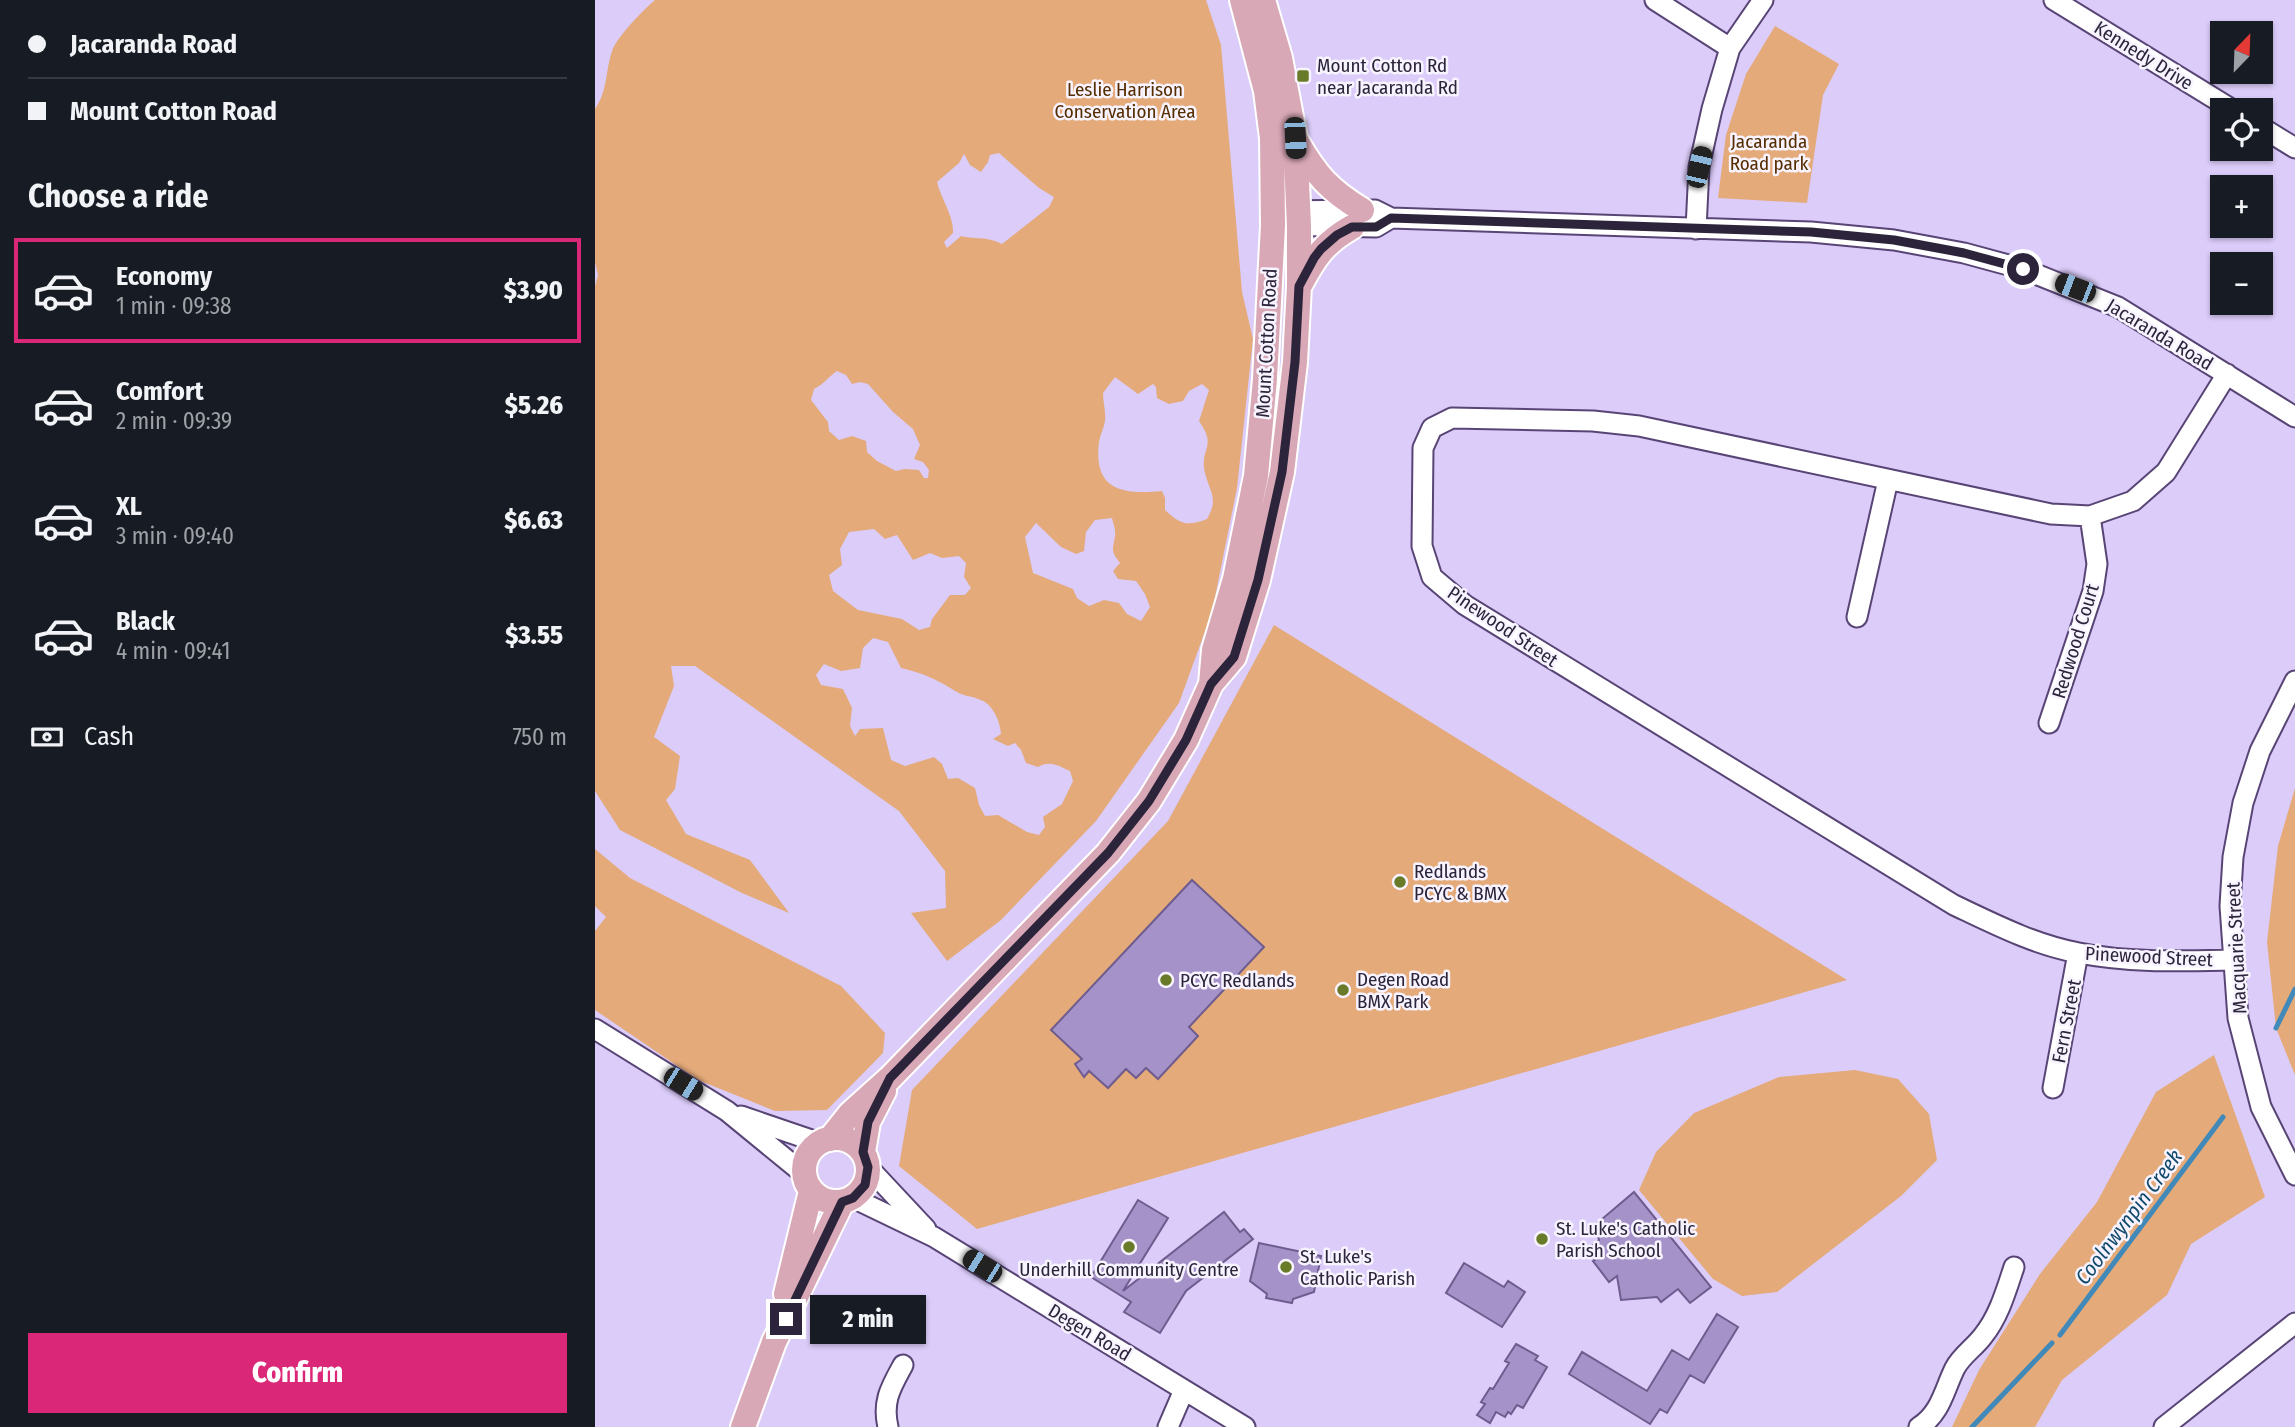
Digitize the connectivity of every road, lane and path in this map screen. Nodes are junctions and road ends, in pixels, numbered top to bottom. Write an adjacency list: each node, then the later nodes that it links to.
1 (1242, 0): 11 (main road, Mount Cotton Road)
2 (1263, 0): 9 (main road, Mount Cotton Road)
3 (1655, 0): 6 (street)
4 (1763, 0): 6 (street)
5 (2054, 0): 7 (street, Kennedy Drive)
6 (1730, 48): 14 (street)
7 (2213, 98)
8 (2273, 134): 10 (street)
9 (1295, 138): 12 (main road, Mount Cotton Road); 13 (main road)
10 (2295, 148)
11 (1273, 218): 12 (street, Jacaranda Road); 22 (main road, Mount Cotton Road)
12 (1299, 219): 13 (street, Jacaranda Road); 15 (main road, Mount Cotton Road)
13 (1357, 219): 14 (street, Jacaranda Road); 15 (main road)
14 (1696, 229): 16 (street, Jacaranda Road)
15 (1299, 286): 22 (main road, Mount Cotton Road)
16 (2227, 374): 17 (street, Jacaranda Road); 19 (street, Pinewood Street)
17 (2295, 417)
18 (1888, 480): 19 (street, Pinewood Street); 20 (street); 24 (street, Pinewood Street)
19 (2091, 516): 23 (street, Redwood Court)
20 (1857, 617)
21 (2295, 681): 25 (street, Macquarie Street)
22 (1211, 684): 27 (main road, Mount Cotton Road)
23 (2049, 723)
24 (2078, 953): 25 (street, Pinewood Street); 28 (street, Fern Street)
25 (2234, 960): 31 (street, Macquarie Street)
26 (595, 1029): 29 (street)
27 (890, 1078): 30 (main road, Mount Cotton Road); 32 (main road, Mount Cotton Road)
28 (2053, 1088)
29 (727, 1111): 30 (street); 34 (street)
30 (825, 1141): 32 (main road); 34 (main road)
31 (2287, 1142): 33 (street, Macquarie Street)
32 (865, 1160): 35 (main road); 36 (street, Degen Road)
33 (2295, 1175)
34 (808, 1182): 35 (main road); 39 (main road)
35 (848, 1200): 36 (street, Degen Road); 39 (main road)
36 (934, 1237): 41 (street, Degen Road)
37 (2014, 1267): 46 (street)
38 (2295, 1323): 47 (street)
39 (775, 1342): 42 (main road)
40 (903, 1365): 43 (street)
41 (1184, 1390): 44 (street); 45 (street, Degen Road)
42 (743, 1427)
43 (888, 1427)
44 (1168, 1427)
45 (1245, 1427)
46 (1919, 1427)
47 (2164, 1427)

